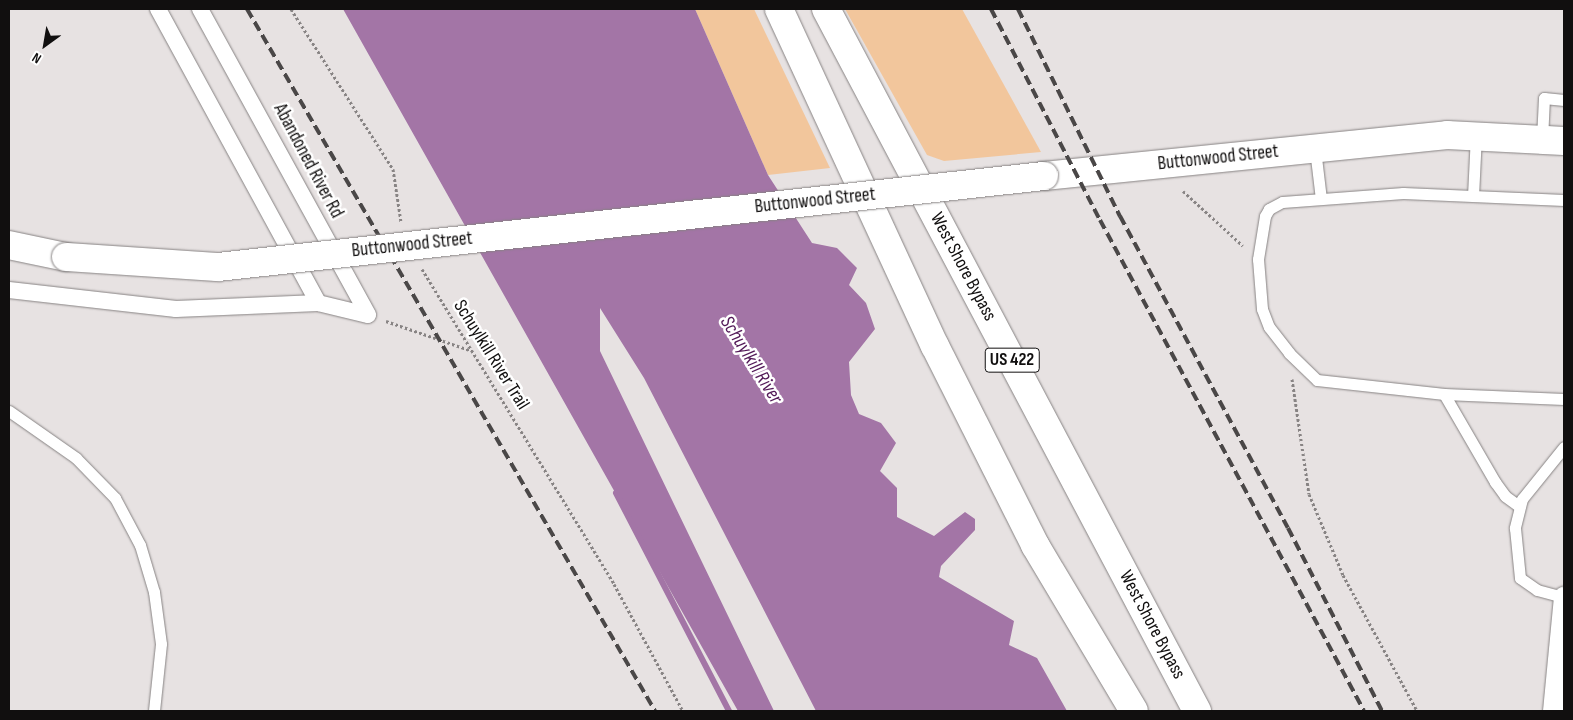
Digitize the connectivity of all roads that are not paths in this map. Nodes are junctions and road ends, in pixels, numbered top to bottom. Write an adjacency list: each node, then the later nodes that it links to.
1 (158, 9): 14 (street)
2 (200, 9): 14 (street, Abandoned River Rd)
3 (779, 9): 22 (main road)
4 (826, 9): 23 (main road, West Shore Bypass / US 422)
5 (1564, 100): 7 (lane)
6 (1476, 135): 7 (main road, Buttonwood Street); 8 (main road, Buttonwood Street); 9 (lane)
7 (1553, 140)
8 (1315, 148): 10 (lane); 12 (main road, Buttonwood Street, bridge)
9 (1474, 196): 10 (lane); 11 (lane)
10 (1321, 199): 15 (lane)
11 (1564, 200)
12 (9, 245)
13 (9, 290): 14 (street)
14 (318, 303)
15 (1444, 394): 16 (lane); 19 (lane)
16 (1564, 399)
17 (9, 411): 21 (lane)
18 (1564, 447): 19 (lane)
19 (1519, 506): 20 (lane)
20 (1564, 597): 24 (street)
21 (154, 711)
22 (1134, 711)
23 (1197, 711)
24 (1553, 711)

